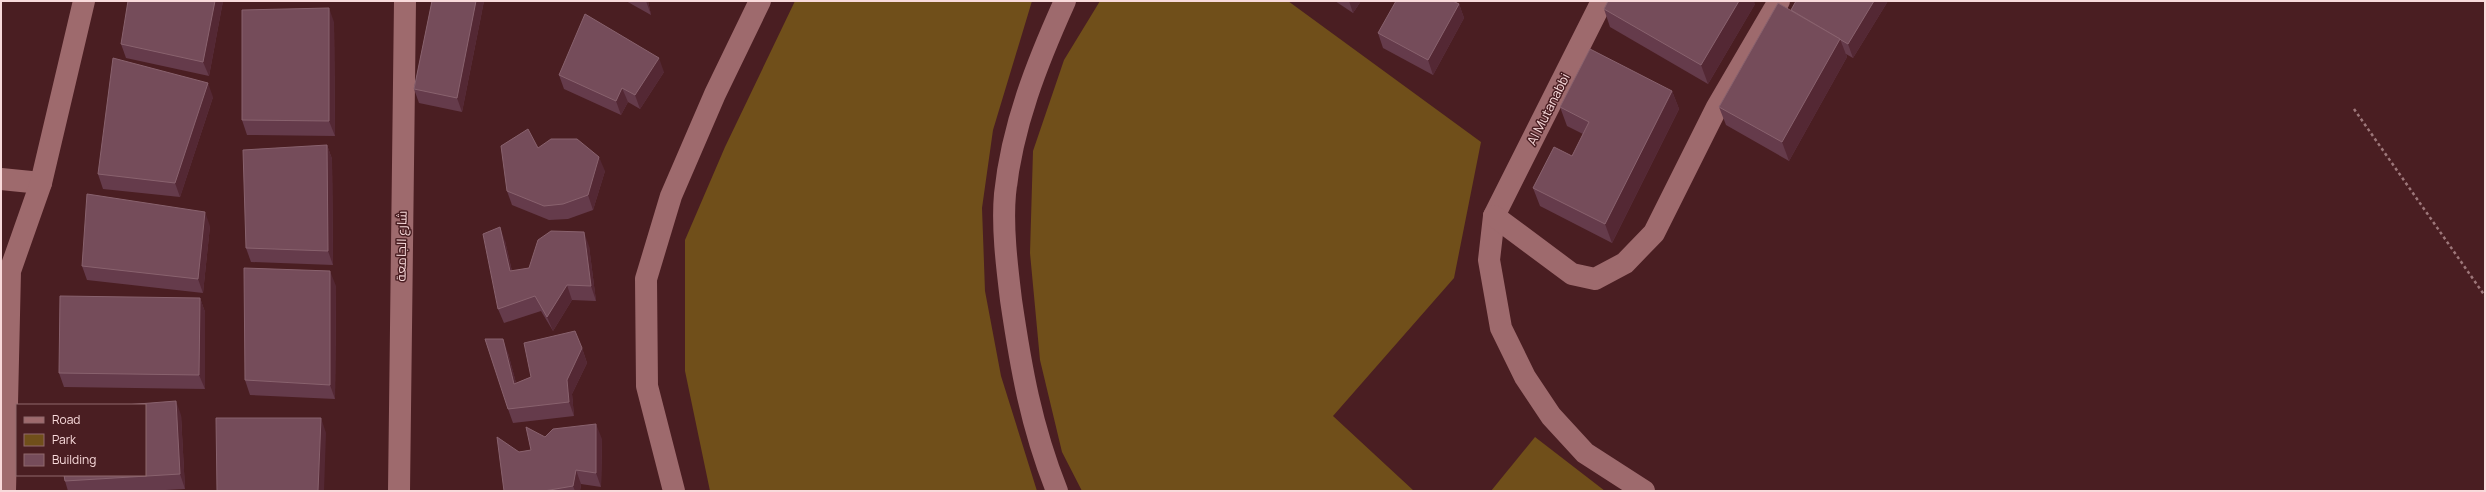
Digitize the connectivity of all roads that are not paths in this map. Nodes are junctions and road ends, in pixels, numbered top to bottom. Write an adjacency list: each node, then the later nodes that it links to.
1 (84, 1): 8 (street)
2 (405, 1): 11 (street, شارع الجامعة)
3 (760, 1): 12 (street)
4 (1065, 1): 13 (street)
5 (1602, 1): 9 (street, Al Mutanabbi)
6 (1779, 1): 9 (street)
7 (1, 179): 8 (street)
8 (41, 183): 10 (street)
9 (1494, 216): 14 (street)
10 (5, 491)
11 (399, 491)
12 (674, 491)
13 (1057, 491)
14 (1644, 491)

